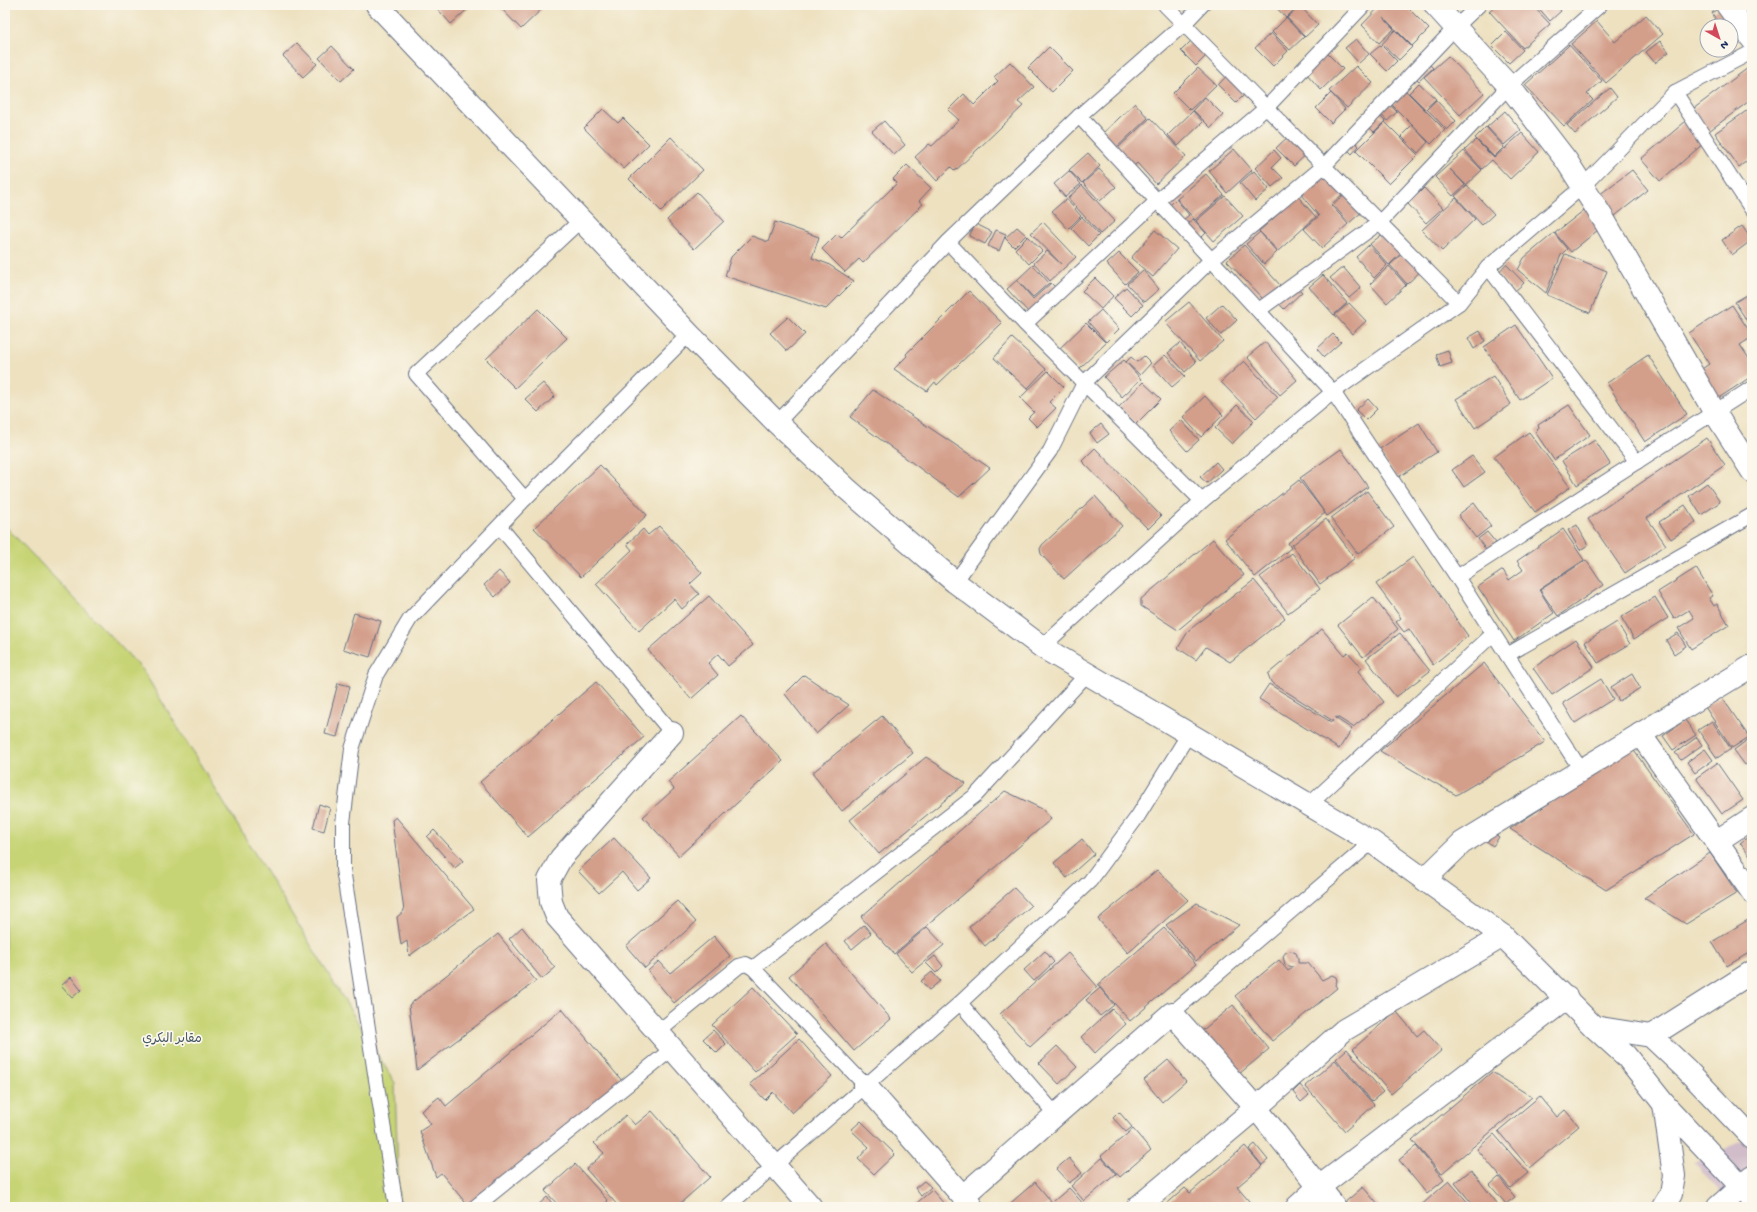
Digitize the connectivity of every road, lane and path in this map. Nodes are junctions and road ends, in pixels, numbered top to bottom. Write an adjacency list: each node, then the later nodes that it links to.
1 (377, 5): 21 (street)
2 (1166, 5): 9 (lane)
3 (1202, 5): 9 (lane)
4 (1364, 5): 15 (lane)
5 (1435, 5): 10 (street)
6 (1479, 5): 10 (lane)
7 (1600, 5): 13 (lane)
8 (1727, 5): 11 (street)
9 (1184, 24): 15 (lane); 16 (lane)
10 (1456, 26): 13 (street); 17 (lane)
11 (1752, 39)
12 (1752, 52): 14 (lane)
13 (1509, 86): 18 (street); 22 (lane)
14 (1675, 92): 18 (lane); 20 (lane)
15 (1267, 107): 17 (lane); 19 (lane)
16 (1079, 116): 19 (lane); 23 (lane)
17 (1324, 166): 22 (lane); 24 (lane)
18 (1583, 186): 25 (lane); 33 (street)
19 (1158, 200): 24 (lane); 28 (lane)
20 (1752, 210)
21 (582, 220): 29 (street); 37 (lane)
22 (1380, 222): 26 (lane); 27 (lane)
23 (948, 242): 28 (lane); 34 (lane)
24 (1211, 260): 27 (lane); 30 (lane)
25 (1488, 267): 26 (lane); 35 (lane)
26 (1459, 303): 32 (lane)
27 (1258, 310): 32 (lane)
28 (1025, 324): 30 (lane)
29 (689, 334): 34 (street); 37 (lane)
30 (1084, 383): 38 (lane); 42 (lane)
31 (1752, 388): 33 (lane)
32 (1333, 392): 38 (lane); 41 (lane)
33 (1715, 413): 35 (lane); 36 (street)
34 (777, 422): 42 (street)
35 (1637, 462): 41 (lane)
36 (1752, 471)
37 (525, 499): 40 (lane)
38 (1202, 501): 44 (lane)
39 (1752, 515): 45 (lane)
40 (500, 527): 48 (lane); 77 (lane)
41 (1457, 577): 43 (lane)
42 (955, 582): 44 (street)
43 (1493, 634): 45 (lane); 52 (lane)
44 (1042, 647): 47 (street)
45 (1507, 655): 51 (lane)
46 (1752, 666): 49 (street)
47 (1087, 674): 50 (street); 59 (lane)
48 (672, 733): 65 (street)
49 (1640, 734): 51 (street); 54 (street)
50 (1188, 735): 52 (street); 62 (lane)
51 (1581, 770): 56 (street)
52 (1310, 804): 55 (street)
53 (1752, 818): 54 (street)
54 (1717, 841): 57 (street)
55 (1372, 842): 56 (street); 63 (lane)
56 (1425, 879): 58 (street)
57 (1752, 892)
58 (1503, 936): 61 (street); 70 (street)
59 (753, 968): 65 (lane); 68 (lane)
60 (1752, 972): 66 (street)
61 (1567, 998): 64 (street); 75 (street)
62 (960, 1002): 68 (lane); 71 (lane)
63 (1172, 1013): 70 (street); 71 (street)
64 (1594, 1027): 66 (street); 69 (street)
65 (658, 1032): 67 (street)
66 (1651, 1036): 72 (street)
67 (672, 1049): 73 (street); 78 (lane)
68 (865, 1085): 73 (lane); 76 (street)
69 (1664, 1104): 74 (street); 84 (street)
70 (1256, 1108): 75 (street); 81 (street)
71 (1056, 1115): 76 (street)
72 (1752, 1138)
73 (774, 1165): 79 (lane); 80 (street)
74 (1749, 1187): 85 (street)
75 (1319, 1188): 82 (street); 83 (street)
76 (967, 1202)
77 (396, 1207)
78 (475, 1207)
79 (727, 1207)
80 (811, 1207)
81 (1138, 1207)
82 (1297, 1207)
83 (1335, 1207)
84 (1663, 1207)
85 (1718, 1207)

